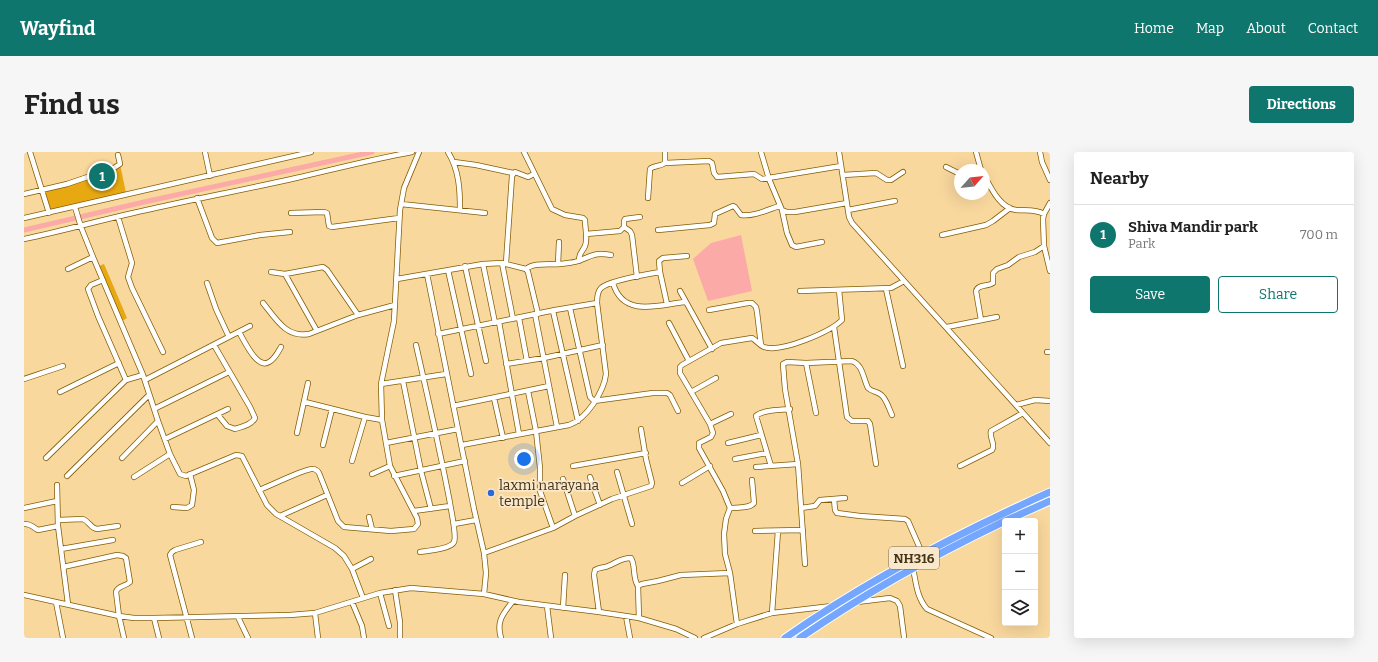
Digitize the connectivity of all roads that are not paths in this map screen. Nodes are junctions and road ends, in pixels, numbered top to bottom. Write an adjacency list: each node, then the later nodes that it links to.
1 (30, 152): 28 (street)
2 (205, 152): 24 (street)
3 (311, 152): 24 (street)
4 (412, 152): 30 (street)
5 (419, 152): 35 (street)
6 (448, 152): 14 (street)
7 (524, 152): 22 (street)
8 (665, 152): 15 (street)
9 (761, 152): 25 (street)
10 (839, 152): 17 (street)
11 (976, 152): 16 (street)
12 (1040, 152): 26 (street)
13 (118, 155): 28 (street)
14 (454, 162): 21 (street); 39 (street)
15 (665, 163): 25 (street); 31 (street)
16 (978, 164)
17 (841, 166): 23 (street); 25 (street)
18 (946, 167): 19 (street)
19 (954, 171)
20 (903, 172): 23 (street)
21 (513, 173): 22 (street); 63 (street)
22 (534, 174): 53 (street)
23 (843, 175): 33 (street)
24 (210, 176): 36 (street)
25 (769, 179): 37 (street)
26 (1050, 180)
27 (990, 185): 38 (street)
28 (42, 189): 29 (street); 41 (street)
29 (24, 194)
30 (197, 198): 45 (street); 52 (street)
31 (648, 198)
32 (895, 201): 40 (street)
33 (847, 203): 37 (street); 40 (street)
34 (1050, 203): 44 (street)
35 (401, 204): 39 (street); 48 (street)
36 (75, 207): 41 (street); 49 (street)
37 (780, 208): 51 (street); 57 (street)
38 (1010, 208): 44 (street); 54 (street)
39 (460, 210): 43 (street)
40 (848, 210): 78 (street)
41 (49, 213): 47 (street)
42 (291, 213): 48 (street)
43 (485, 213)
44 (1044, 214): 58 (street)
45 (118, 217): 49 (street); 117 (street)
46 (640, 217): 50 (street)
47 (24, 218)
48 (399, 218): 76 (street)
49 (81, 226): 55 (street); 61 (street)
50 (624, 227): 53 (street); 75 (street)
51 (658, 230)
52 (290, 232)
53 (586, 234): 62 (street)
54 (942, 235)
55 (24, 239)
56 (560, 242): 65 (street)
57 (822, 242)
58 (1044, 246): 72 (street); 98 (street)
59 (611, 255): 62 (street)
60 (687, 256): 71 (street)
61 (93, 258): 67 (street); 77 (street)
62 (579, 261): 65 (street)
63 (504, 263): 64 (street); 68 (street); 97 (street)
64 (484, 264): 66 (street); 99 (street)
65 (558, 264): 68 (street)
66 (465, 266): 69 (street); 102 (street)
67 (68, 269)
68 (526, 269): 93 (street)
69 (448, 270): 74 (street); 105 (street)
70 (271, 272): 73 (street)
71 (660, 272): 75 (street); 88 (street)
72 (1050, 272)
73 (285, 274): 94 (street); 106 (street)
74 (427, 274): 76 (street); 108 (street)
75 (637, 277): 80 (street)
76 (397, 279): 89 (street)
77 (103, 280): 124 (street); 132 (street)
78 (904, 281): 81 (street); 103 (street)
79 (207, 282): 109 (street)
80 (613, 283): 87 (street); 88 (street)
81 (886, 289): 82 (street); 128 (street)
82 (839, 290): 84 (street); 104 (street)
83 (680, 292): 85 (street)
84 (800, 292)
85 (686, 302): 88 (street); 115 (street)
86 (263, 303): 106 (street)
87 (597, 303): 90 (street); 112 (street)
88 (667, 304)
89 (395, 305): 94 (street); 139 (street)
90 (570, 308): 92 (street); 116 (street)
91 (709, 310): 113 (street)
92 (553, 311): 93 (street); 118 (street)
93 (536, 314): 96 (street); 119 (street)
94 (358, 315): 106 (street)
95 (997, 317): 98 (street)
96 (519, 318): 97 (street); 121 (street)
97 (513, 319): 99 (street)
98 (981, 320): 103 (street)
99 (497, 322): 102 (street); 126 (street)
100 (669, 323): 122 (street)
101 (250, 326): 107 (street)
102 (479, 326): 105 (street); 120 (street)
103 (947, 327): 150 (street)
104 (834, 328): 113 (street); 123 (street)
105 (461, 330): 108 (street); 131 (street)
106 (317, 331)
107 (239, 332): 109 (street); 114 (street)
108 (438, 334): 130 (street)
109 (229, 337): 110 (street)
110 (214, 345): 129 (street); 132 (street)
111 (416, 345): 133 (street)
112 (603, 345): 116 (street); 147 (street)
113 (761, 345): 115 (street)
114 (281, 347)
115 (712, 348): 122 (street)
116 (579, 350): 118 (street); 147 (street)
117 (163, 352)
118 (562, 354): 119 (street); 165 (street)
119 (544, 358): 121 (street); 140 (street)
120 (486, 361)
121 (528, 361): 126 (street)
122 (689, 361): 143 (street)
123 (838, 361): 125 (street); 161 (street); 192 (street)
124 (119, 363): 136 (street); 142 (street)
125 (806, 363): 155 (street); 157 (street)
126 (506, 364): 144 (street)
127 (63, 366): 135 (street)
128 (903, 366)
129 (229, 372): 152 (street); 159 (street)
130 (446, 374): 133 (street); 151 (street)
131 (471, 374)
132 (144, 377): 136 (street); 145 (street)
133 (423, 377): 137 (street); 172 (street)
134 (716, 378): 143 (street)
135 (24, 379)
136 (126, 380): 186 (street)
137 (403, 380): 139 (street); 175 (street)
138 (308, 383): 149 (street)
139 (381, 384): 163 (street)
140 (549, 386): 141 (street); 167 (street)
141 (528, 391): 144 (street); 170 (street)
142 (60, 392)
143 (692, 392): 166 (street)
144 (512, 394): 146 (street); 173 (street)
145 (149, 395): 152 (street); 204 (street)
146 (494, 398): 151 (street); 176 (street)
147 (594, 401): 156 (street); 165 (street)
148 (1050, 401): 150 (street)
149 (304, 402): 154 (street); 171 (street)
150 (1016, 405): 158 (street)
151 (453, 406): 168 (street)
152 (154, 409): 164 (street)
153 (228, 409): 159 (street)
154 (332, 409): 162 (street); 181 (street)
155 (790, 409): 174 (street); 191 (street)
156 (678, 411)
157 (816, 413)
158 (1023, 413): 180 (street); 198 (street)
159 (218, 414): 177 (street)
160 (731, 414): 166 (street)
161 (892, 415)
162 (364, 417): 163 (street); 189 (street)
163 (382, 420): 178 (street)
164 (158, 421): 177 (street); 187 (street)
165 (578, 421): 167 (street)
166 (710, 424): 196 (street)
167 (557, 427): 170 (street)
168 (458, 429): 172 (street); 182 (street)
169 (641, 429): 183 (street)
170 (536, 431): 173 (street); 240 (street)
171 (297, 433)
172 (436, 433): 175 (street); 194 (street)
173 (519, 434): 176 (street)
174 (761, 435): 179 (street); 184 (street)
175 (415, 437): 178 (street); 200 (street)
176 (502, 438): 182 (street)
177 (164, 439): 185 (street)
178 (386, 443): 193 (street)
179 (728, 443)
180 (1050, 443)
181 (323, 445)
182 (462, 445): 190 (street)
183 (646, 453): 195 (street); 215 (street)
184 (767, 453): 188 (street); 197 (street)
185 (170, 454): 202 (street); 207 (street)
186 (46, 458)
187 (122, 458)
188 (735, 459)
189 (352, 460)
190 (465, 461): 194 (street); 233 (street)
191 (798, 464): 197 (street); 225 (street)
192 (876, 464)
193 (390, 466): 203 (street); 205 (street)
194 (443, 466): 200 (street); 221 (street)
195 (573, 466)
196 (710, 466): 210 (street); 224 (street)
197 (771, 466): 199 (street)
198 (960, 466)
199 (756, 467)
200 (422, 471): 205 (street); 226 (street)
201 (617, 472): 215 (street)
202 (190, 474): 212 (street); 222 (street)
203 (372, 474)
204 (67, 476)
205 (394, 476): 227 (street)
206 (590, 476): 220 (street)
207 (134, 477)
208 (564, 479): 229 (street)
209 (752, 480): 224 (street)
210 (682, 483)
211 (57, 485): 218 (street)
212 (259, 490): 214 (street); 228 (street)
213 (1050, 492): 250 (highway, NH316)
214 (327, 495): 228 (street); 241 (street)
215 (624, 496): 220 (street); 237 (street)
216 (845, 498): 217 (street)
217 (834, 500): 225 (street); 250 (street)
218 (57, 501): 223 (street); 232 (street)
219 (1050, 501): 231 (highway, NH316)
220 (600, 505): 229 (street)
221 (450, 506): 226 (street); 236 (street)
222 (173, 507)
223 (24, 508)
224 (730, 508): 256 (street)
225 (801, 508): 242 (street)
226 (431, 509): 227 (street)
227 (414, 512): 241 (street)
228 (280, 516): 255 (street)
229 (575, 516): 240 (street)
230 (369, 517): 241 (street)
231 (1012, 518)
232 (58, 520): 238 (street); 239 (street)
233 (476, 520): 236 (street); 249 (street)
234 (1002, 522): 254 (highway, NH316)
235 (24, 524): 238 (street)
236 (454, 524): 248 (street)
237 (632, 524)
238 (58, 526): 247 (street)
239 (118, 526)
240 (553, 528): 249 (street)
241 (372, 529)
242 (803, 530): 244 (street); 252 (street)
243 (754, 531): 244 (street)
244 (778, 531): 274 (street)
245 (114, 540): 247 (street)
246 (201, 542): 277 (street)
247 (61, 549): 253 (street)
248 (420, 552)
249 (484, 553): 262 (street)
250 (922, 554): 270 (highway, NH316)
251 (371, 559): 255 (street)
252 (805, 564)
253 (63, 567): 268 (street); 275 (street)
254 (913, 568): 267 (highway, NH316); 299 (street)
255 (352, 569): 263 (street)
256 (730, 573): 258 (street); 281 (street)
257 (565, 575): 271 (street)
258 (638, 586): 272 (street); 280 (street)
259 (395, 590): 260 (street); 262 (street); 291 (street)
260 (380, 594): 263 (street); 282 (street)
261 (24, 595): 265 (street)
262 (485, 595): 264 (street)
263 (363, 598): 266 (street)
264 (511, 601): 269 (street); 292 (street)
265 (56, 602): 268 (street); 284 (street)
266 (352, 602): 273 (street); 290 (street)
267 (854, 603): 283 (street); 298 (highway, NH316)
268 (68, 604): 275 (street)
269 (547, 606): 271 (street); 293 (street)
270 (833, 606): 274 (street); 297 (highway, NH316)
271 (563, 608): 272 (street)
272 (599, 612): 276 (street)
273 (315, 613): 278 (street); 289 (street)
274 (772, 613): 281 (street)
275 (119, 616): 279 (street); 285 (street)
276 (626, 616): 280 (street); 294 (street)
277 (187, 617): 278 (street); 279 (street); 287 (street)
278 (238, 617): 288 (street)
279 (154, 618): 286 (street)
280 (639, 618): 295 (street)
281 (736, 624): 296 (street)
282 (389, 626)
283 (904, 637)
284 (63, 638)
285 (124, 638)
286 (159, 638)
287 (192, 638)
288 (248, 638)
289 (318, 638)
290 (364, 638)
291 (400, 638)
292 (501, 638)
293 (551, 638)
294 (630, 638)
295 (695, 638)
296 (704, 638)
297 (785, 638)
298 (800, 638)
299 (991, 638)

